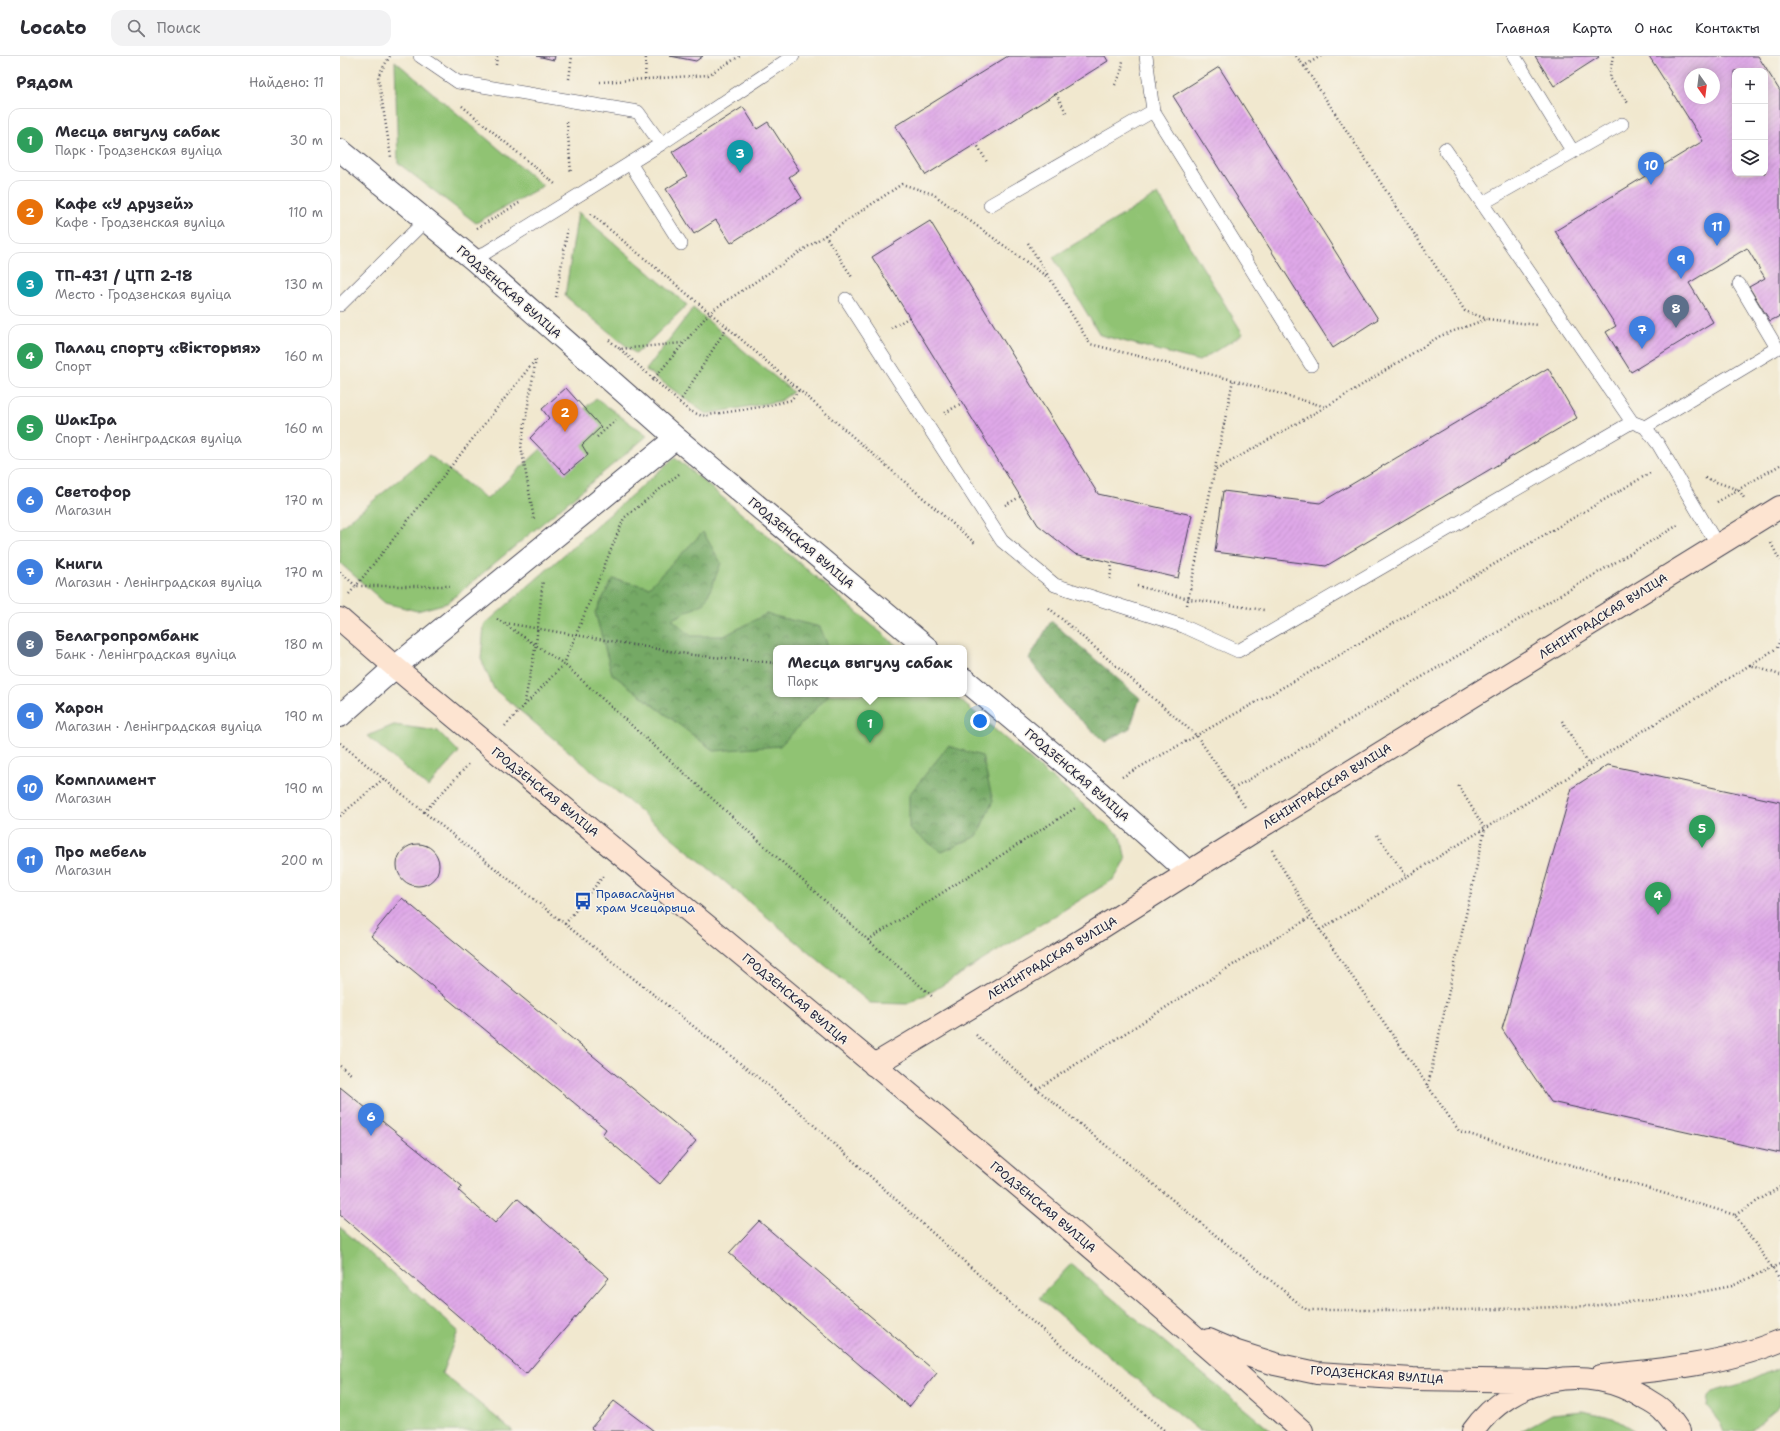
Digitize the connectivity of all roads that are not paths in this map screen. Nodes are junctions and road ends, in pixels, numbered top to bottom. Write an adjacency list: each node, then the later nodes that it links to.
1 (420, 56): 7 (lane)
2 (793, 56): 7 (lane)
3 (1146, 56): 5 (lane)
4 (1514, 56): 10 (lane)
5 (1153, 111): 13 (lane); 20 (lane)
6 (1622, 124): 10 (lane)
7 (661, 144): 11 (lane)
8 (1445, 149): 12 (lane)
9 (340, 150): 14 (street, ГРОДЗЕНСКАЯ ВУЛІЦА)
10 (1573, 152): 12 (lane)
11 (630, 163): 15 (lane); 16 (lane)
12 (1483, 203): 21 (lane)
13 (990, 205)
14 (426, 220): 16 (street, ГРОДЗЕНСКАЯ ВУЛІЦА); 19 (lane)
15 (681, 244)
16 (474, 260): 23 (street, ГРОДЗЕНСКАЯ ВУЛІЦА)
17 (1739, 284): 22 (lane)
18 (846, 299): 21 (lane)
19 (340, 305)
20 (1311, 365)
21 (1632, 422): 22 (lane)
22 (1645, 427): 25 (lane)
23 (676, 438): 27 (street, ГРОДЗЕНСКАЯ ВУЛІЦА); 28 (street)
24 (1780, 507): 25 (main road, ЛЕНІНГРАДСКАЯ ВУЛІЦА)
25 (1718, 546): 31 (main road, ЛЕНІНГРАДСКАЯ ВУЛІЦА)
26 (340, 619): 28 (main road, ГРОДЗЕНСКАЯ ВУЛІЦА)
27 (923, 645)
28 (395, 667): 30 (street); 32 (main road, ГРОДЗЕНСКАЯ ВУЛІЦА)
29 (967, 682): 31 (street, ГРОДЗЕНСКАЯ ВУЛІЦА)
30 (340, 716)
31 (1189, 873): 32 (main road, ЛЕНІНГРАДСКАЯ ВУЛІЦА)
32 (874, 1065): 33 (main road, ГРОДЗЕНСКАЯ ВУЛІЦА)
33 (1192, 1333): 36 (main road, ГРОДЗЕНСКАЯ ВУЛІЦА); 37 (main road, ГРОДЗЕНСКАЯ ВУЛІЦА)
34 (1780, 1341): 35 (main road)
35 (1586, 1378): 36 (main road); 39 (main road)
36 (1545, 1381): 38 (main road)
37 (1302, 1431)
38 (1473, 1431)
39 (1679, 1431)

